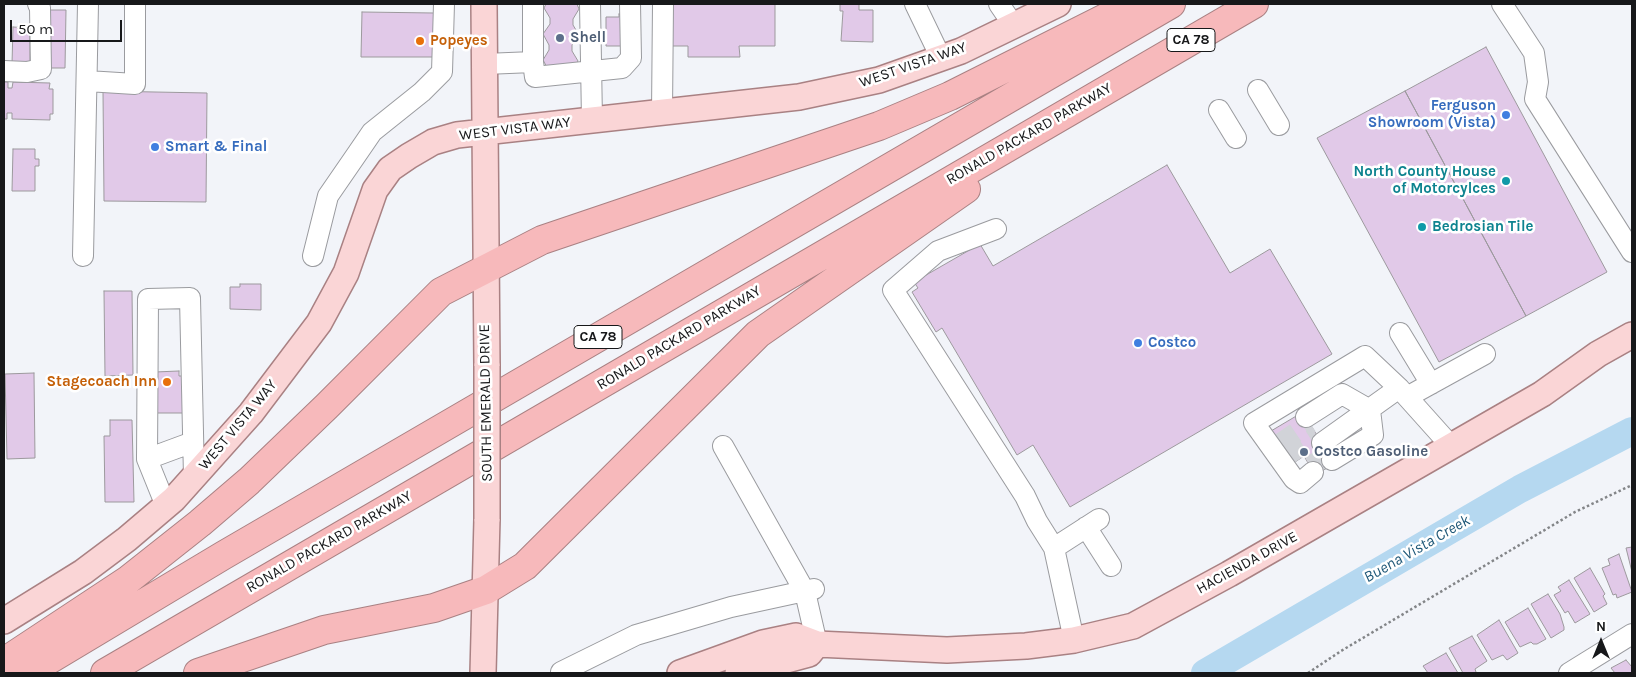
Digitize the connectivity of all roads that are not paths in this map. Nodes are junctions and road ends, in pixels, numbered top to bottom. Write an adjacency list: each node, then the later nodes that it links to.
1 (38, 4): 21 (street)
2 (88, 4): 24 (street)
3 (135, 4): 24 (street)
4 (444, 4): 35 (street)
5 (484, 4): 20 (main road, SOUTH EMERALD DRIVE)
6 (533, 4): 19 (street)
7 (590, 4): 22 (street)
8 (630, 4): 22 (street)
9 (663, 4): 27 (street)
10 (915, 4): 18 (street)
11 (999, 4): 17 (street)
12 (1058, 4): 17 (main road, WEST VISTA WAY)
13 (1133, 4): 36 (highway)
14 (1171, 4): 60 (highway, CA 78)
15 (1254, 4): 23 (highway, RONALD PACKARD PARKWAY / CA 78)
16 (1502, 4): 33 (street)
17 (1014, 26): 18 (main road, WEST VISTA WAY)
18 (941, 58): 27 (main road, WEST VISTA WAY)
19 (533, 62): 20 (street); 22 (street)
20 (485, 64): 30 (main road, SOUTH EMERALD DRIVE)
21 (4, 71)
22 (591, 72): 28 (street)
23 (1129, 76): 52 (highway); 61 (highway, RONALD PACKARD PARKWAY / CA 78)
24 (87, 81): 34 (street)
25 (1258, 90): 29 (street)
26 (1219, 110): 31 (street)
27 (662, 112): 28 (main road, WEST VISTA WAY)
28 (592, 120): 30 (main road, WEST VISTA WAY)
29 (1278, 125)
30 (486, 132): 36 (main road, SOUTH EMERALD DRIVE); 48 (main road, WEST VISTA WAY)
31 (1236, 138)
32 (996, 229): 50 (street)
33 (1632, 252)
34 (83, 256)
35 (313, 256)
36 (486, 269): 52 (main road, SOUTH EMERALD DRIVE, bridge); 58 (highway)
37 (1400, 332): 40 (street)
38 (1632, 335): 45 (main road, HACIENDA DRIVE)
39 (1485, 354): 40 (street)
40 (1431, 384): 41 (street)
41 (1404, 393): 42 (street); 45 (street); 46 (street)
42 (1364, 410): 42 (street)
43 (193, 442): 47 (street); 47 (street); 48 (street)
44 (723, 446): 53 (street)
45 (1451, 446): 56 (main road, HACIENDA DRIVE)
46 (1287, 458)
47 (147, 459): 49 (street)
48 (194, 477): 49 (main road, WEST VISTA WAY)
49 (166, 506): 54 (main road, WEST VISTA WAY)
50 (1054, 548): 51 (street); 56 (street)
51 (1111, 566)
52 (486, 590): 62 (highway); 63 (main road, SOUTH EMERALD DRIVE)
53 (810, 590): 57 (street); 59 (street)
54 (4, 621)
55 (1632, 634): 66 (street)
56 (1074, 640): 57 (main road, HACIENDA DRIVE)
57 (817, 644): 64 (main road, HACIENDA DRIVE); 65 (main road)
58 (4, 662)
59 (561, 672)
60 (27, 673)
61 (105, 673)
62 (198, 673)
63 (483, 673)
64 (680, 673)
65 (738, 673)
66 (1569, 673)

